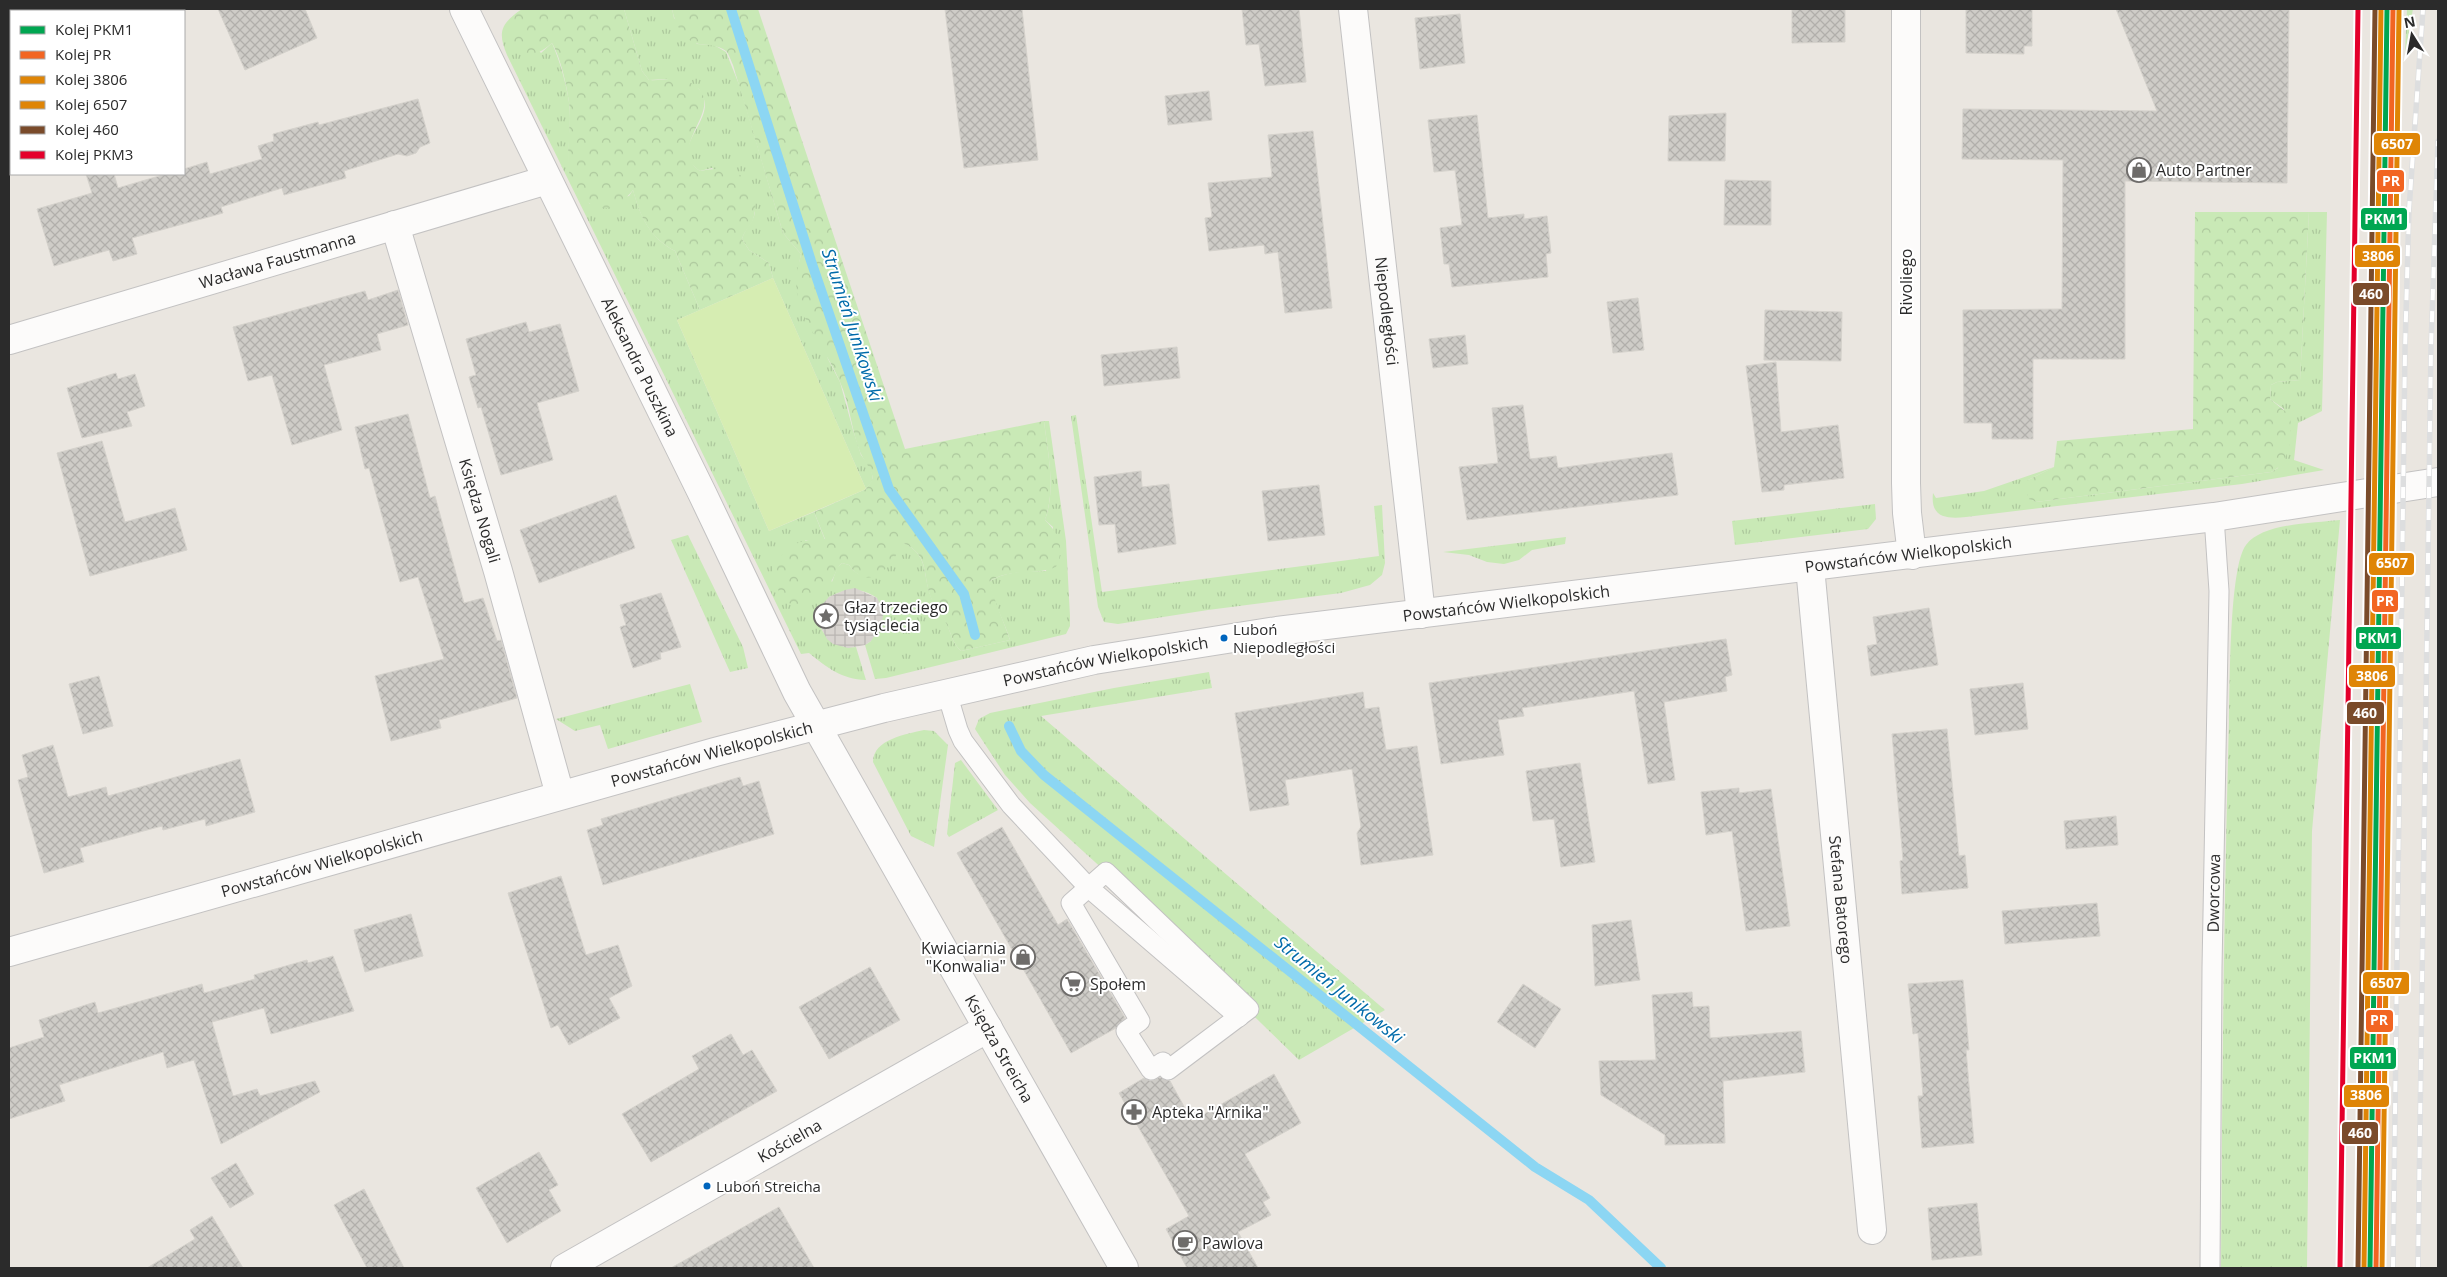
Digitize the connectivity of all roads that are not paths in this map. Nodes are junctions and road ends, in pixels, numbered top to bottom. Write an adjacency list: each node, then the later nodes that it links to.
1 (464, 9): 4 (street, Aleksandra Puszkina)
2 (1353, 9): 11 (street, Niepodległości)
3 (1906, 9): 9 (street, Rivoliego)
4 (547, 180): 5 (street, Wacława Faustmanna); 13 (street, Aleksandra Puszkina)
5 (395, 225): 6 (street, Wacława Faustmanna); 14 (street, Księdza Nogali)
6 (9, 340)
7 (2438, 482): 8 (street, Powstańców Wielkopolskich)
8 (2214, 517): 9 (street, Powstańców Wielkopolskich); 21 (lane, Dworcowa)
9 (1912, 555): 10 (street, Powstańców Wielkopolskich)
10 (1810, 567): 11 (street, Powstańców Wielkopolskich); 18 (street, Stefana Batorego)
11 (1421, 614): 12 (street, Powstańców Wielkopolskich)
12 (947, 694): 13 (street, Powstańców Wielkopolskich); 15 (lane)
13 (816, 726): 14 (street, Powstańców Wielkopolskich); 17 (street, Księdza Streicha)
14 (560, 795): 16 (street, Powstańców Wielkopolskich)
15 (1089, 888): 15 (lane)
16 (9, 952)
17 (988, 1028): 19 (street, Kościelna); 20 (street, Księdza Streicha)
18 (1872, 1230)
19 (565, 1268)
20 (1124, 1268)
21 (2210, 1268)

